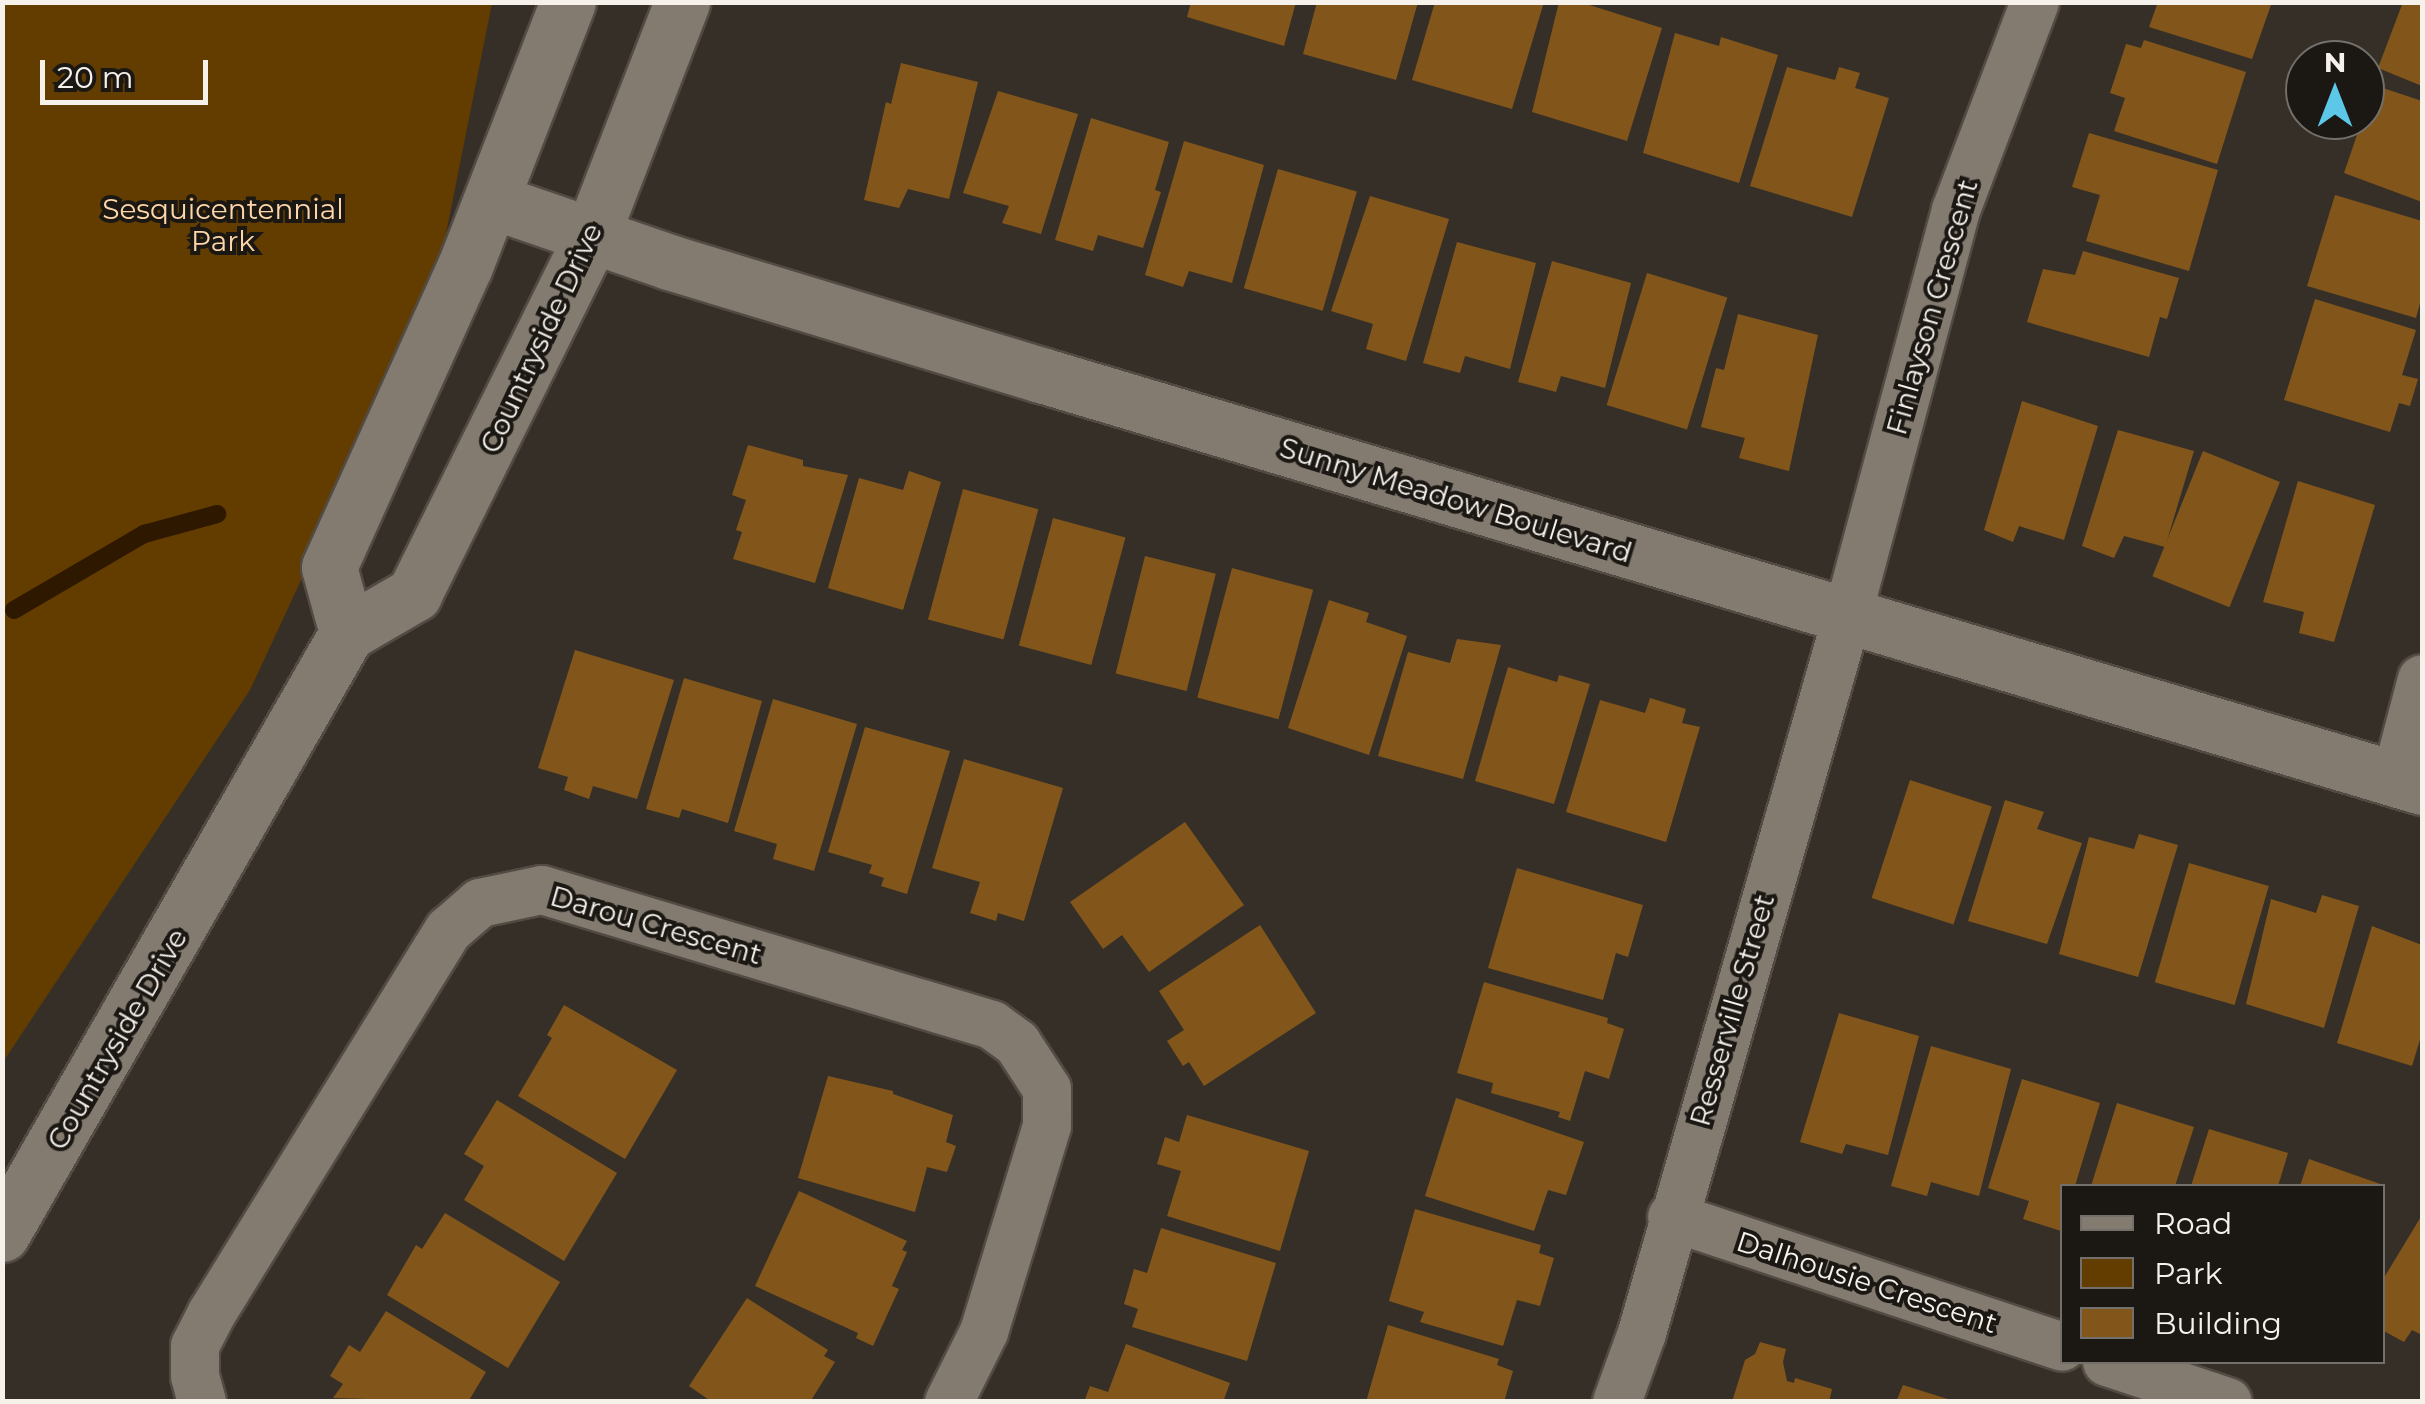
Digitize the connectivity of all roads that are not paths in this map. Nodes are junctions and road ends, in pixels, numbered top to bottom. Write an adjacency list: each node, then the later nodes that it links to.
1 (568, 2): 4 (main road)
2 (682, 2): 5 (main road, Countryside Drive)
3 (2035, 2): 6 (street, Finlayson Crescent)
4 (492, 201): 5 (main road, Sunny Meadow Boulevard); 7 (main road)
5 (591, 237): 6 (main road, Sunny Meadow Boulevard); 7 (main road, Countryside Drive)
6 (1847, 618): 9 (main road, Sunny Meadow Boulevard); 10 (street, Resserville Street)
7 (348, 633): 11 (main road, Countryside Drive)
8 (2422, 679): 9 (street)
9 (2409, 783)
10 (1672, 1217): 12 (street, Dalhousie Crescent); 16 (street, Resserville Street)
11 (2, 1234)
12 (2060, 1346)
13 (2113, 1364): 17 (street)
14 (202, 1402): 15 (street, Darou Crescent)
15 (949, 1402)
16 (1617, 1402)
17 (2228, 1402)

